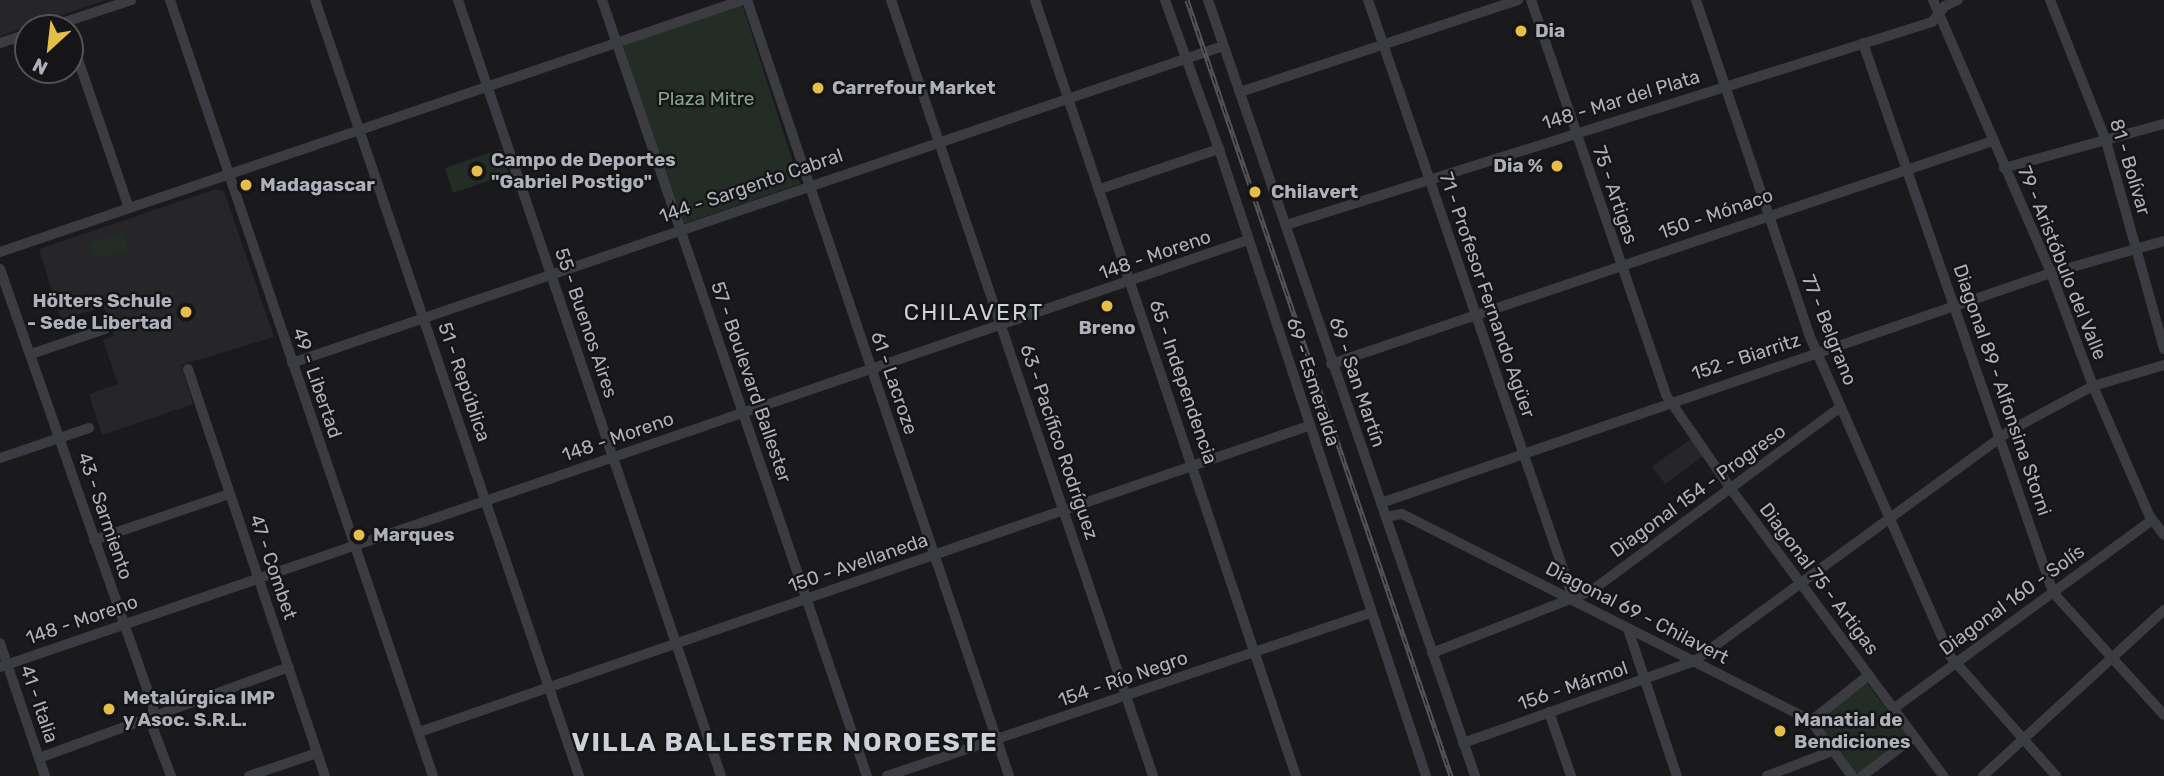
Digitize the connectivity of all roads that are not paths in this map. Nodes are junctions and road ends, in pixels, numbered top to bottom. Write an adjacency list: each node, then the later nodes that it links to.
1 (131, 0): 19 (street)
2 (170, 0): 39 (street, 49 - Libertad)
3 (315, 0): 31 (street, 51 - República)
4 (458, 0): 27 (street, 55 - Buenos Aires)
5 (602, 0): 21 (street, 57 - Boulevard Ballester)
6 (745, 0): 21 (street); 41 (street, 61 - Lacroze)
7 (891, 0): 33 (street, 63 - Pacífico Rodríguez)
8 (1035, 0): 29 (street, 65 - Independencia)
9 (1165, 0): 24 (street, 69 - Esmeralda)
10 (1208, 0): 22 (street, 69 - San Martín)
11 (1368, 0): 23 (street, 71 - Profesor Fernando Agüer)
12 (1518, 0): 23 (street)
13 (1531, 0): 32 (street, 75 - Artigas)
14 (1696, 0): 26 (street, 77 - Belgrano)
15 (1933, 0): 18 (street, 79 - Aristóbulo del Valle)
16 (1958, 0): 18 (street, 148 - Mar del Plata)
17 (2050, 0): 35 (street, 81 - Bolívar)
18 (1939, 14): 20 (street, 148 - Mar del Plata); 34 (street, 79 - Aristóbulo del Valle)
19 (84, 18)
20 (1863, 43): 26 (street, 148 - Mar del Plata); 37 (street, Diagonal 89 - Alfonsina Storni)
21 (618, 44): 27 (street); 46 (street, 57 - Boulevard Ballester)
22 (1223, 46): 24 (street, 144 - Sargento Cabral); 28 (street, 69 - San Martín)
23 (1383, 46): 28 (street); 40 (street, 71 - Profesor Fernando Agüer)
24 (1185, 58): 29 (street, 144 - Sargento Cabral); 36 (street, 69 - Esmeralda)
25 (84, 77): 43 (street)
26 (1724, 86): 32 (street, 148 - Mar del Plata); 44 (street, 77 - Belgrano)
27 (489, 88): 31 (street); 53 (street, 55 - Buenos Aires)
28 (1240, 92): 45 (street, 69 - San Martín)
29 (1068, 96): 33 (street, 144 - Sargento Cabral); 42 (street, 65 - Independencia)
30 (2164, 124): 35 (street)
31 (359, 131): 39 (street); 58 (street, 51 - República)
32 (1575, 131): 40 (street, 148 - Mar del Plata); 51 (street, 75 - Artigas)
33 (939, 141): 41 (street, 144 - Sargento Cabral); 59 (street, 63 - Pacífico Rodríguez)
34 (1993, 141): 37 (street, 150 - Mónaco); 38 (street, 79 - Aristóbulo del Valle)
35 (2106, 141): 38 (street); 49 (street, 81 - Bolívar)
36 (1219, 149): 42 (street); 47 (street, 69 - Esmeralda)
37 (1907, 167): 44 (street, 150 - Mónaco); 56 (street, Diagonal 89 - Alfonsina Storni)
38 (2004, 168): 54 (street, 79 - Aristóbulo del Valle)
39 (230, 175): 43 (street); 64 (street, 49 - Libertad)
40 (1429, 180): 45 (street, 148 - Mar del Plata); 57 (street, 71 - Profesor Fernando Agüer)
41 (809, 184): 46 (street, 144 - Sargento Cabral); 68 (street, 61 - Lacroze)
42 (1100, 189): 55 (street, 65 - Independencia)
43 (129, 208): 50 (street)
44 (1767, 215): 51 (street, 150 - Mónaco); 62 (street, 77 - Belgrano)
45 (1286, 225): 65 (street, 69 - San Martín)
46 (681, 229): 53 (street, 144 - Sargento Cabral); 72 (street, 57 - Boulevard Ballester)
47 (1248, 240): 55 (street, 148 - Moreno); 73 (street, 69 - Esmeralda)
48 (2164, 241): 49 (street, 152 - Biarritz)
49 (2136, 249): 54 (street, 152 - Biarritz); 61 (street, 81 - Bolívar)
50 (0, 252)
51 (1621, 265): 57 (street, 150 - Mónaco); 70 (street, 75 - Artigas)
52 (0, 269): 63 (street, 43 - Sarmiento)
53 (551, 273): 58 (street, 144 - Sargento Cabral); 78 (street, 55 - Buenos Aires)
54 (2051, 273): 56 (street, 152 - Biarritz); 69 (street, 79 - Aristóbulo del Valle)
55 (1130, 282): 59 (street, 148 - Moreno); 80 (street, 65 - Independencia)
56 (1955, 306): 62 (street, 152 - Biarritz); 76 (street, Diagonal 89 - Alfonsina Storni)
57 (1476, 314): 65 (street, 150 - Mónaco); 77 (street, 71 - Profesor Fernando Agüer)
58 (423, 316): 64 (street, 144 - Sargento Cabral); 83 (street, 51 - República)
59 (1001, 326): 68 (street, 148 - Moreno); 85 (street, 63 - Pacífico Rodríguez)
60 (105, 329): 63 (street)
61 (2164, 349)
62 (1816, 352): 70 (street, 152 - Biarritz); 71 (street, 77 - Belgrano)
63 (31, 354): 75 (street, 43 - Sarmiento)
64 (292, 363): 91 (street, 49 - Libertad)
65 (1331, 364): 84 (street, 69 - San Martín)
66 (2164, 365): 69 (street)
67 (188, 369): 82 (street, 47 - Combet)
68 (871, 371): 72 (street, 148 - Moreno); 92 (street, 61 - Lacroze)
69 (2093, 386): 76 (street, 156 - Mármol); 88 (street, 79 - Aristóbulo del Valle)
70 (1670, 401): 77 (street, 152 - Biarritz); 81 (street, Diagonal 75 - Artigas)
71 (1841, 407): 81 (street, Diagonal 154 - Progreso); 87 (street, 77 - Belgrano)
72 (742, 414): 78 (street, 148 - Moreno); 96 (street, 57 - Boulevard Ballester)
73 (1308, 426): 80 (street, 150 - Avellaneda); 99 (street, 69 - Esmeralda)
74 (89, 428): 75 (street)
75 (59, 437): 79 (street); 90 (street, 43 - Sarmiento)
76 (1999, 438): 87 (street, 156 - Mármol); 95 (street, Diagonal 89 - Alfonsina Storni)
77 (1523, 453): 84 (street, 152 - Biarritz); 97 (street, 71 - Profesor Fernando Agüer)
78 (614, 457): 83 (street, 148 - Moreno); 102 (street, 55 - Buenos Aires)
79 (0, 458)
80 (1193, 467): 85 (street, 150 - Avellaneda); 104 (street, 65 - Independencia)
81 (1731, 489): 94 (street, Diagonal 75 - Artigas); 97 (street, Diagonal 154 - Progreso)
82 (229, 494): 90 (street); 93 (street, 47 - Combet)
83 (485, 500): 91 (street, 148 - Moreno); 113 (street, 51 - República)
84 (1381, 503): 86 (street, 69 - San Martín)
85 (1063, 510): 92 (street, 150 - Avellaneda); 114 (street, 63 - Pacífico Rodríguez)
86 (1386, 517): 97 (street, Diagonal 69 - Chilavert); 105 (street, 69 - San Martín)
87 (1889, 517): 94 (street, 156 - Mármol); 108 (street, 77 - Belgrano)
88 (2151, 520): 89 (street, 79 - Aristóbulo del Valle); 95 (street, Diagonal 160 - Solís)
89 (2164, 535)
90 (94, 540): 100 (street, 43 - Sarmiento)
91 (354, 546): 93 (street, 148 - Moreno); 120 (street, 49 - Libertad)
92 (934, 555): 96 (street, 150 - Avellaneda); 122 (street, 61 - Lacroze)
93 (259, 578): 100 (street, 148 - Moreno); 110 (street, 47 - Combet)
94 (1800, 582): 107 (street, 156 - Mármol); 111 (street, Diagonal 75 - Artigas)
95 (2053, 591): 106 (street, Diagonal 89 - Alfonsina Storni); 108 (street, Diagonal 160 - Solís)
96 (806, 599): 102 (street, 150 - Avellaneda); 135 (street, 57 - Boulevard Ballester)
97 (1574, 601): 101 (street, Diagonal 69 - Chilavert); 105 (street, Diagonal 154 - Progreso)
98 (2164, 610): 106 (street)
99 (1370, 613): 104 (street, 154 - Río Negro); 140 (street, 69 - Esmeralda)
100 (124, 625): 109 (street, 148 - Moreno); 118 (street, 43 - Sarmiento)
101 (1628, 629): 107 (street, Diagonal 69 - Chilavert); 112 (street)
102 (677, 642): 113 (street, 150 - Avellaneda); 134 (street, 55 - Buenos Aires)
103 (0, 643): 109 (street, 41 - Italia)
104 (1256, 653): 114 (street, 154 - Río Negro); 139 (street, 65 - Independencia)
105 (1432, 653): 124 (street, 69 - San Martín)
106 (2112, 657): 117 (street, Diagonal 89 - Alfonsina Storni); 123 (street)
107 (1694, 661): 112 (street, 156 - Mármol); 119 (street, Diagonal 69 - Chilavert)
108 (1955, 663): 115 (street, Diagonal 160 - Solís); 123 (street, 77 - Belgrano)
109 (4, 665): 127 (street, 41 - Italia)
110 (289, 667): 118 (street); 126 (street, 47 - Combet)
111 (1869, 675): 115 (street, Diagonal 75 - Artigas); 119 (street)
112 (1644, 679): 116 (street, 156 - Mármol); 143 (street)
113 (548, 686): 120 (street, 150 - Avellaneda); 133 (street, 51 - República)
114 (1126, 696): 122 (street, 154 - Río Negro); 138 (street, 63 - Pacífico Rodríguez)
115 (1893, 709): 121 (street, Diagonal 75 - Artigas)
116 (1549, 712): 124 (street, 156 - Mármol); 142 (street)
117 (2164, 715)
118 (153, 719): 127 (street); 129 (street, 43 - Sarmiento)
119 (1811, 722): 125 (street, Diagonal 69 - Chilavert)
120 (419, 732): 132 (street, 49 - Libertad)
121 (1914, 737): 146 (street); 147 (street, Diagonal 75 - Artigas)
122 (997, 739): 136 (street, 154 - Río Negro); 137 (street, 61 - Lacroze)
123 (2023, 740): 148 (street); 149 (street, 77 - Belgrano)
124 (1463, 743): 141 (street, 69 - San Martín)
125 (1832, 751): 144 (street); 145 (street, Diagonal 69 - Chilavert)
126 (317, 753): 130 (street); 131 (street, 47 - Combet)
127 (39, 758): 128 (street, 41 - Italia)
128 (45, 776)
129 (171, 776)
130 (249, 776)
131 (325, 776)
132 (433, 776)
133 (579, 776)
134 (722, 776)
135 (867, 776)
136 (887, 776)
137 (1009, 776)
138 (1153, 776)
139 (1296, 776)
140 (1426, 776)
141 (1475, 776)
142 (1571, 776)
143 (1678, 776)
144 (1767, 776)
145 (1852, 776)
146 (1862, 776)
147 (1943, 776)
148 (1983, 776)
149 (2056, 776)

